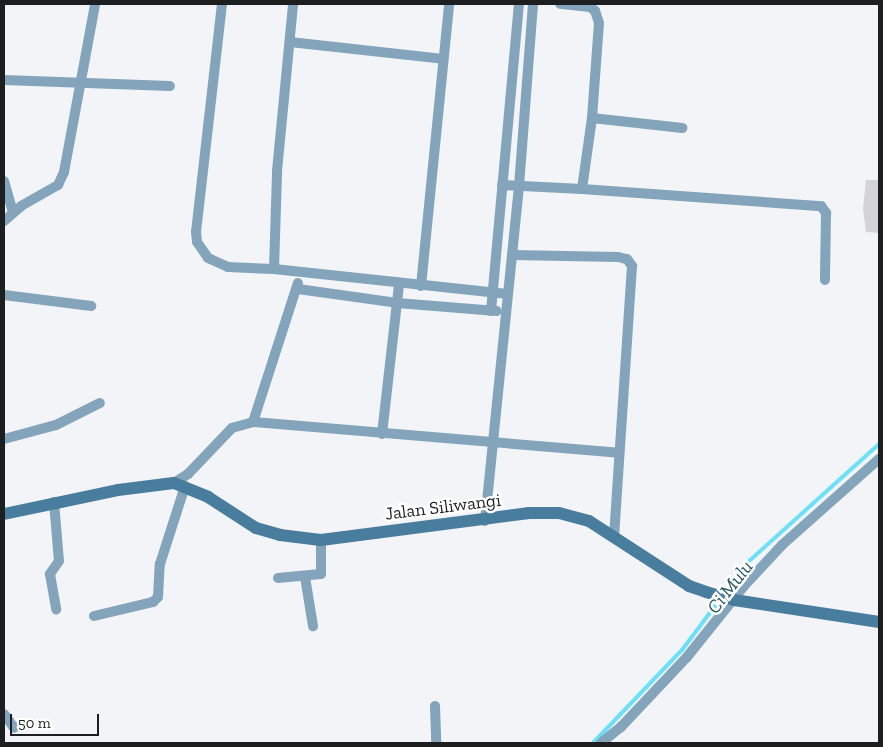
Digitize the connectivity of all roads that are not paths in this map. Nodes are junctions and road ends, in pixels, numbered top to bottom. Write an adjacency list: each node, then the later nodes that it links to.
1 (95, 4): 11 (street)
2 (222, 4): 24 (street)
3 (293, 4): 8 (street)
4 (449, 4): 9 (street)
5 (519, 4): 13 (street)
6 (533, 4): 14 (street)
7 (560, 4): 15 (street)
8 (290, 42): 9 (street); 24 (street)
9 (444, 59): 28 (street)
10 (4, 80): 11 (street)
11 (84, 80): 12 (street); 21 (street)
12 (170, 86)
13 (509, 107): 14 (street); 18 (street)
14 (525, 109): 19 (street)
15 (592, 118): 16 (street); 20 (street)
16 (682, 128)
17 (4, 181): 21 (street)
18 (502, 185): 19 (street); 30 (street)
19 (519, 186): 20 (street); 23 (street)
20 (582, 189): 26 (street)
21 (13, 212): 22 (street)
22 (4, 221)
23 (512, 255): 31 (street); 42 (street)
24 (274, 269): 25 (street)
25 (300, 273): 27 (street); 29 (street)
26 (825, 280)
27 (399, 284): 28 (street); 33 (street)
28 (420, 286): 30 (street)
29 (298, 289): 33 (street); 38 (street)
30 (493, 292): 31 (street); 35 (street)
31 (508, 294): 36 (street)
32 (4, 295): 34 (street)
33 (397, 303): 35 (street); 39 (street)
34 (91, 306)
35 (492, 311): 36 (street)
36 (506, 312): 41 (street)
37 (100, 403): 40 (street)
38 (253, 422): 39 (street); 44 (street)
39 (382, 434): 41 (street)
40 (4, 439)
41 (492, 444): 42 (street); 47 (street)
42 (620, 453): 48 (street)
43 (879, 459): 52 (street)
44 (180, 484): 45 (street); 49 (street, Jalan Siliwangi); 54 (street)
45 (54, 502): 46 (street); 53 (street)
46 (4, 514)
47 (485, 521): 48 (street, Jalan Siliwangi); 49 (street, Jalan Siliwangi)
48 (614, 536): 52 (street, Jalan Siliwangi)
49 (321, 540): 50 (street)
50 (305, 577): 51 (street); 56 (street)
51 (278, 578)
52 (734, 600): 55 (street, Jalan Siliwangi); 61 (street)
53 (56, 609)
54 (94, 616)
55 (879, 622)
56 (313, 626)
57 (435, 706): 60 (street)
58 (4, 714): 59 (street)
59 (14, 728)
60 (436, 743)
61 (601, 743)

